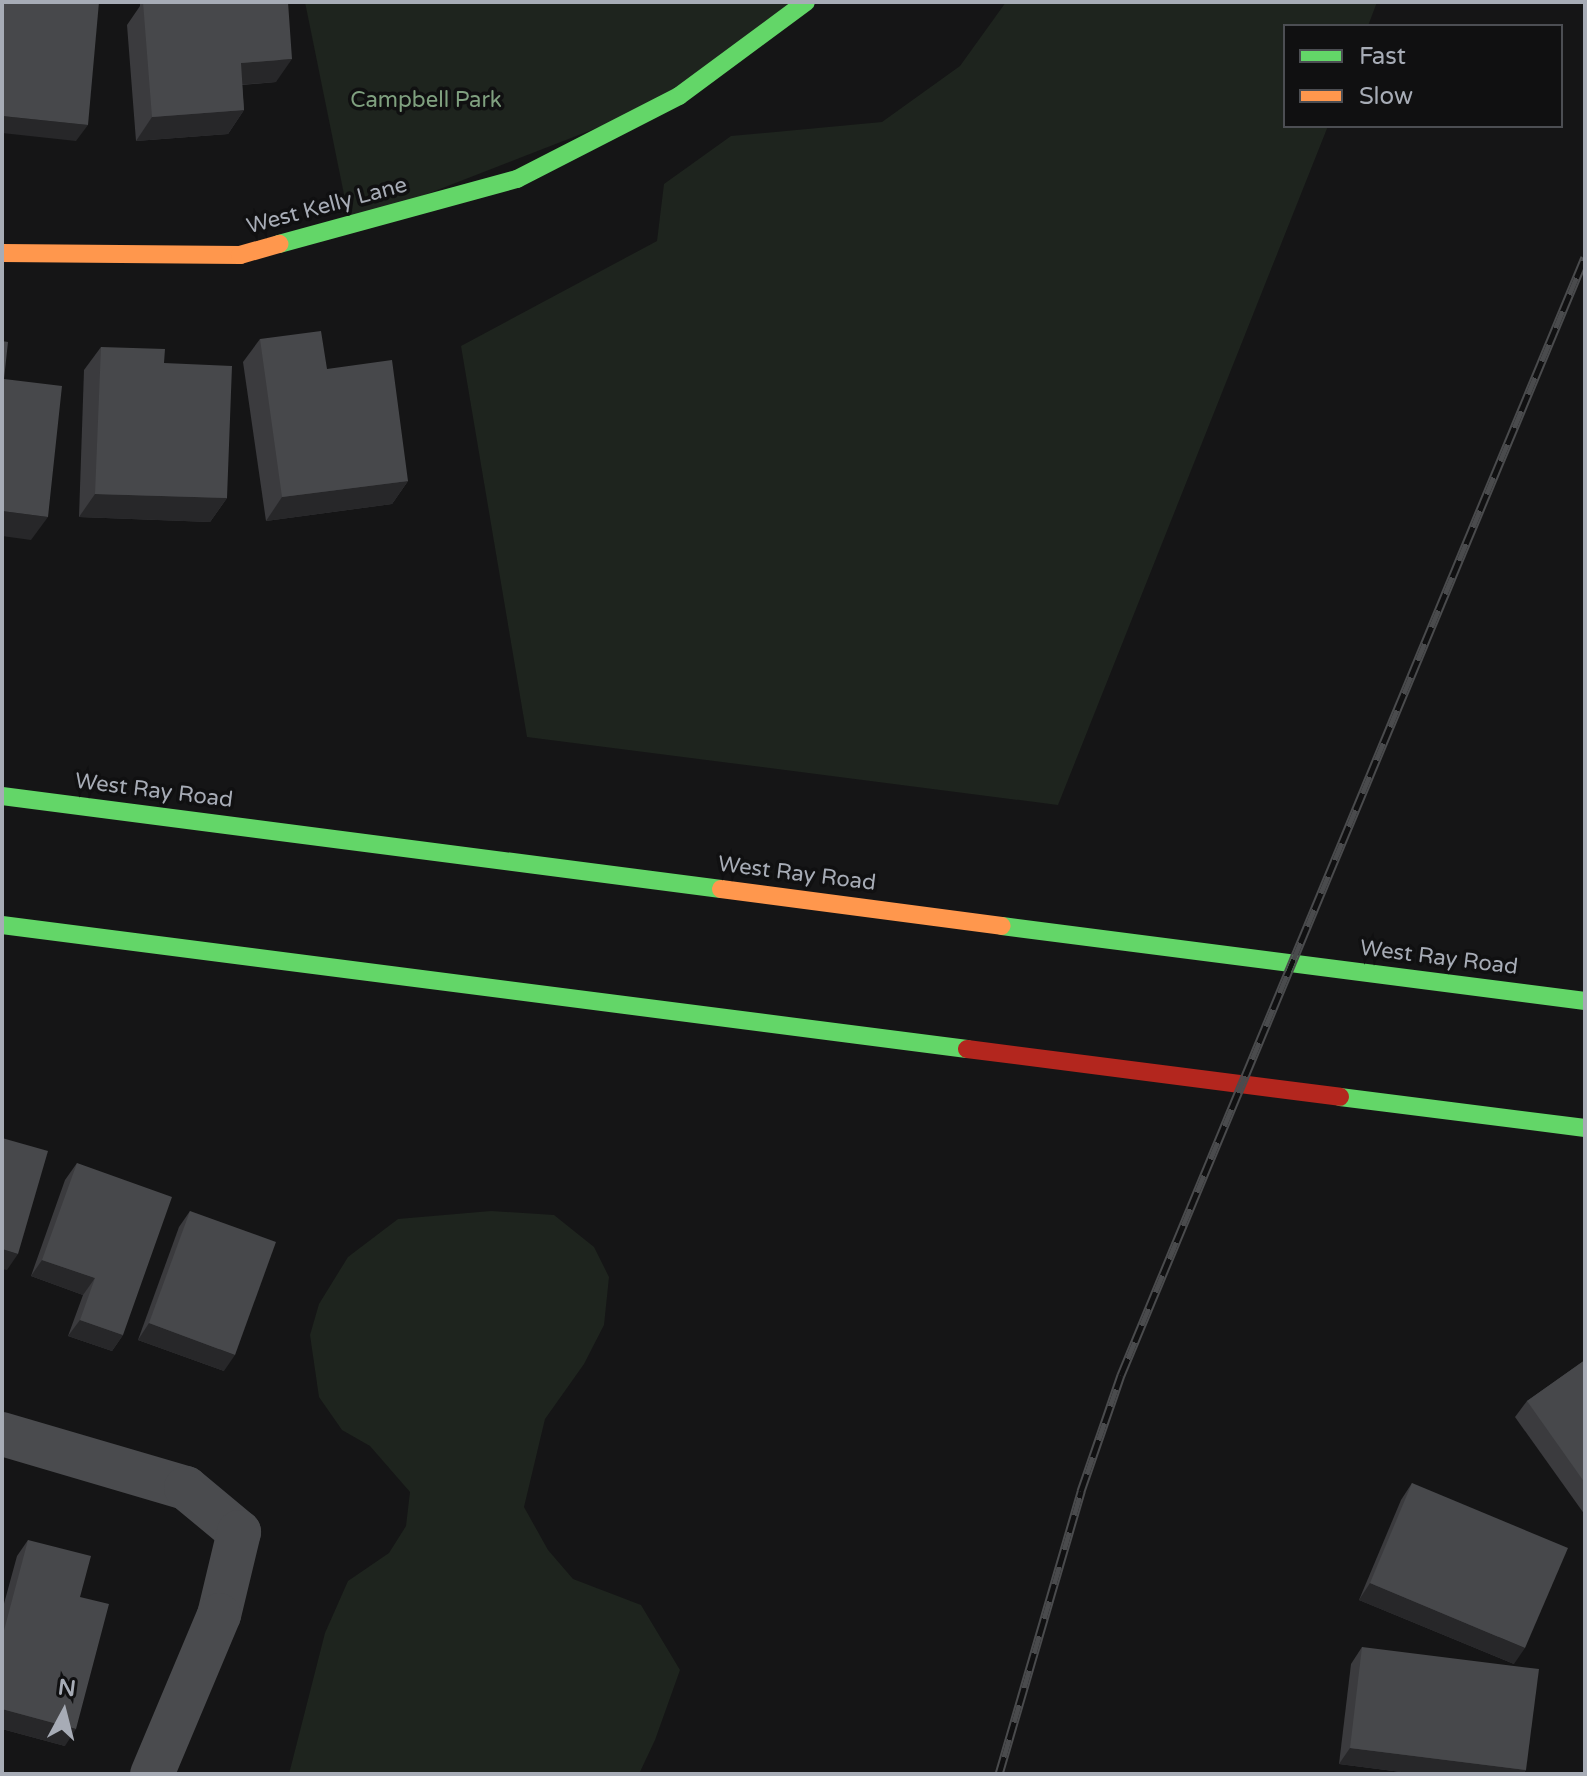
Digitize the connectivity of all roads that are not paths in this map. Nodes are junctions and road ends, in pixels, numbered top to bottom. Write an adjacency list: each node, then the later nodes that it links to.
1 (806, 2): 2 (main road, West Kelly Lane)
2 (2, 253)
3 (2, 796): 5 (main road, West Ray Road)
4 (2, 925): 6 (main road)
5 (1585, 1001)
6 (1585, 1128)
7 (2, 1434): 8 (street)
8 (152, 1774)

